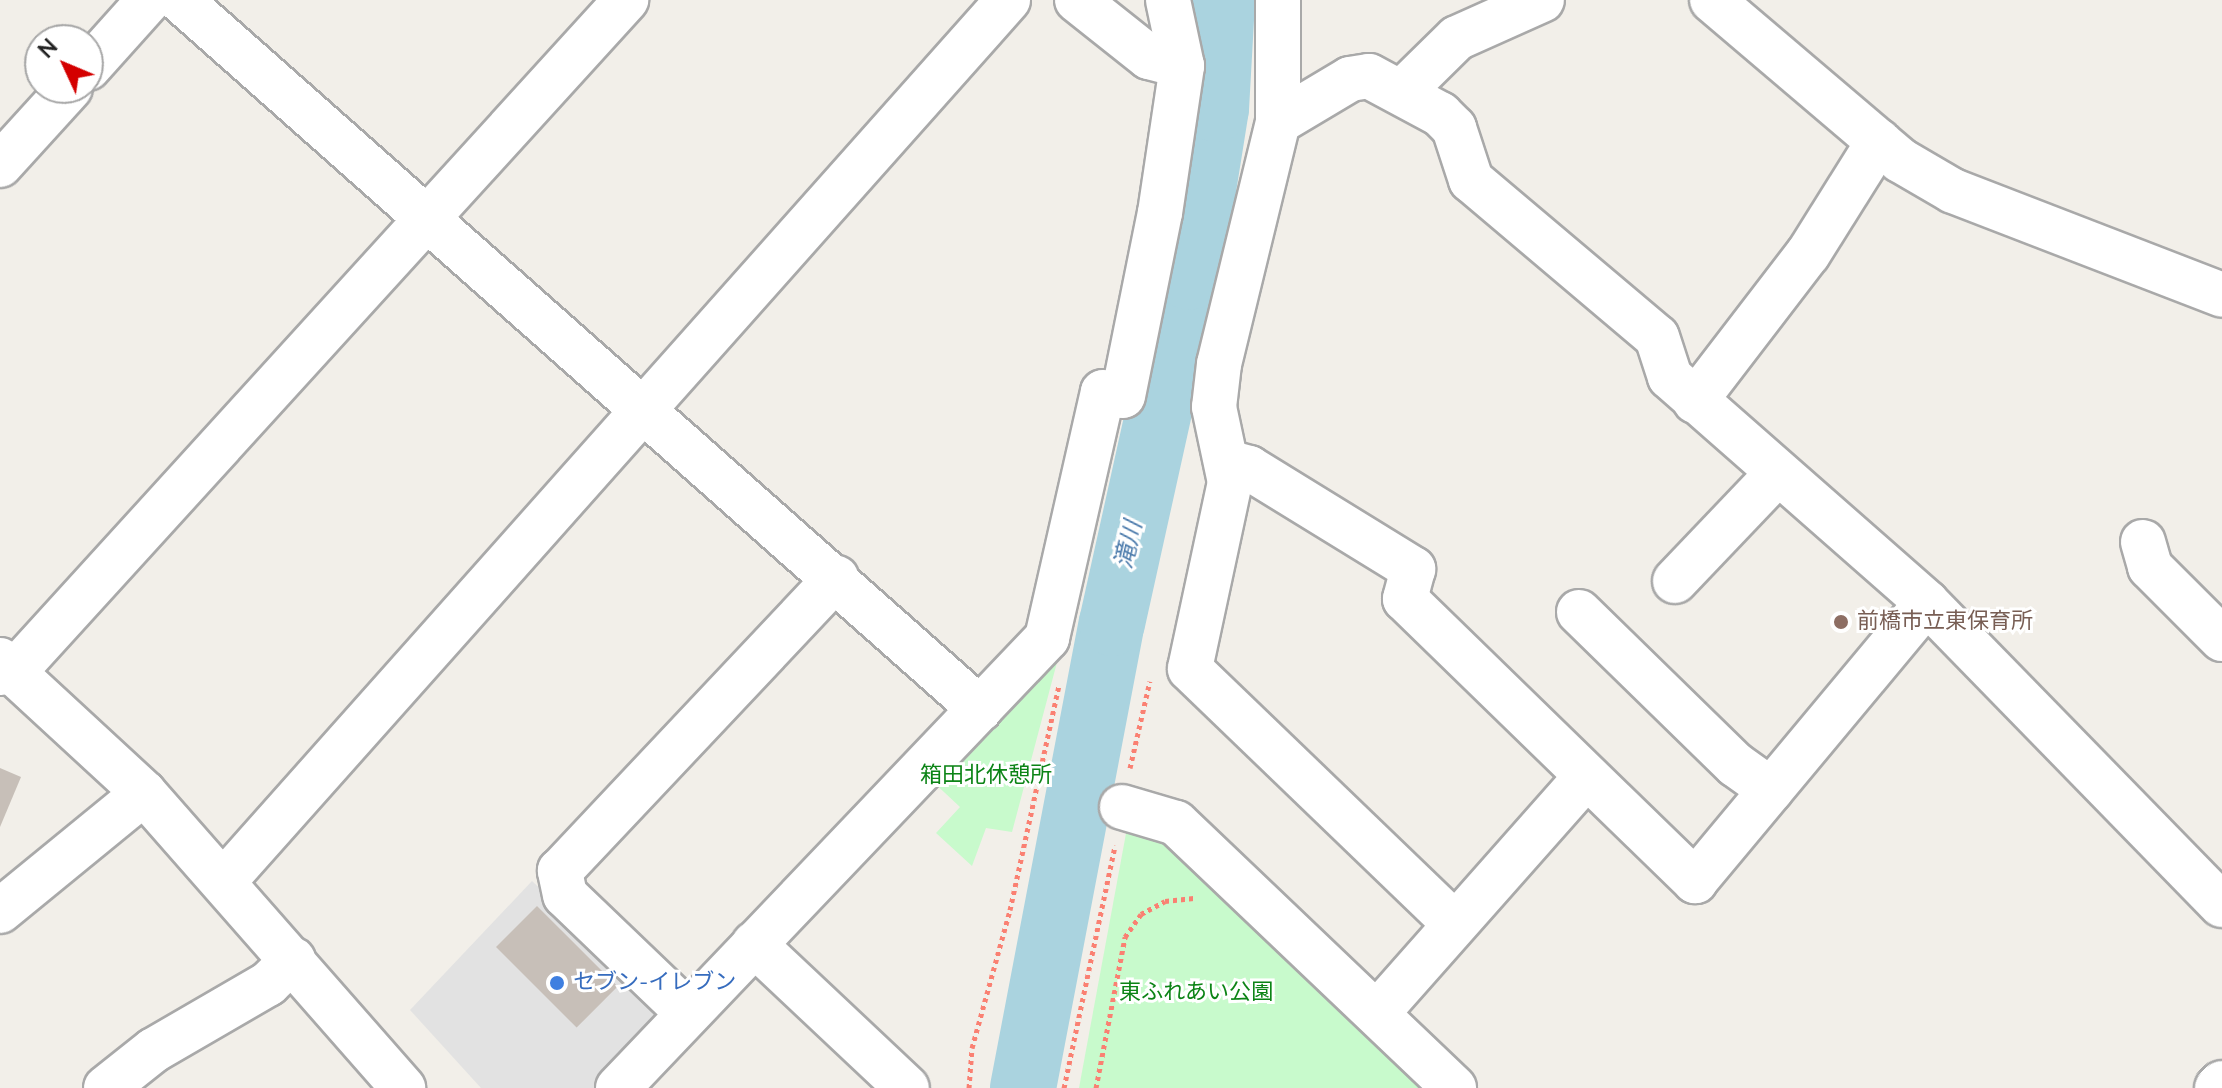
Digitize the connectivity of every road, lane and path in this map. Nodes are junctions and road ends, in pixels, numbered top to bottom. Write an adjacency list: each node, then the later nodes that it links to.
1 (149, 0): 10 (street)
2 (180, 0): 17 (street)
3 (626, 0): 17 (street)
4 (1008, 0): 20 (street)
5 (1077, 0): 11 (street)
6 (1168, 0): 11 (street)
7 (1278, 0): 14 (street)
8 (1542, 0): 12 (street)
9 (1712, 0): 15 (street)
10 (104, 50)
11 (1182, 66): 32 (street)
12 (1404, 90): 14 (street); 19 (street)
13 (55, 104): 16 (street)
14 (1278, 122): 21 (street)
15 (1879, 141): 18 (street); 19 (street)
16 (0, 165)
17 (430, 216): 20 (street); 30 (street)
18 (2222, 295)
19 (1695, 401): 22 (street)
20 (638, 409): 24 (street); 37 (street)
21 (1227, 462): 33 (street); 41 (street)
22 (1776, 475): 25 (street); 26 (street)
23 (2143, 542): 28 (street)
24 (836, 578): 32 (street); 45 (street)
25 (1675, 581)
26 (1927, 603): 34 (street); 39 (street)
27 (1579, 612): 34 (street)
28 (2222, 639)
29 (1154, 666): 36 (path)
30 (5, 668): 35 (street)
31 (1061, 673): 51 (path)
32 (980, 709): 42 (street)
33 (1585, 778): 34 (street); 41 (street)
34 (1771, 790)
35 (144, 793): 37 (street); 40 (street)
36 (1122, 807): 44 (street); 52 (path)
37 (225, 880): 43 (street)
38 (1208, 901): 53 (path)
39 (2222, 905)
40 (0, 911)
41 (1454, 923): 44 (street)
42 (754, 944): 45 (street); 50 (street)
43 (293, 960): 47 (street); 48 (street)
44 (1378, 1012): 54 (street)
45 (688, 1013): 49 (street)
46 (2222, 1083): 55 (street)
47 (106, 1088)
48 (403, 1088)
49 (618, 1088)
50 (907, 1088)
51 (969, 1088)
52 (1064, 1088)
53 (1096, 1088)
54 (1454, 1088)
55 (2217, 1088)

